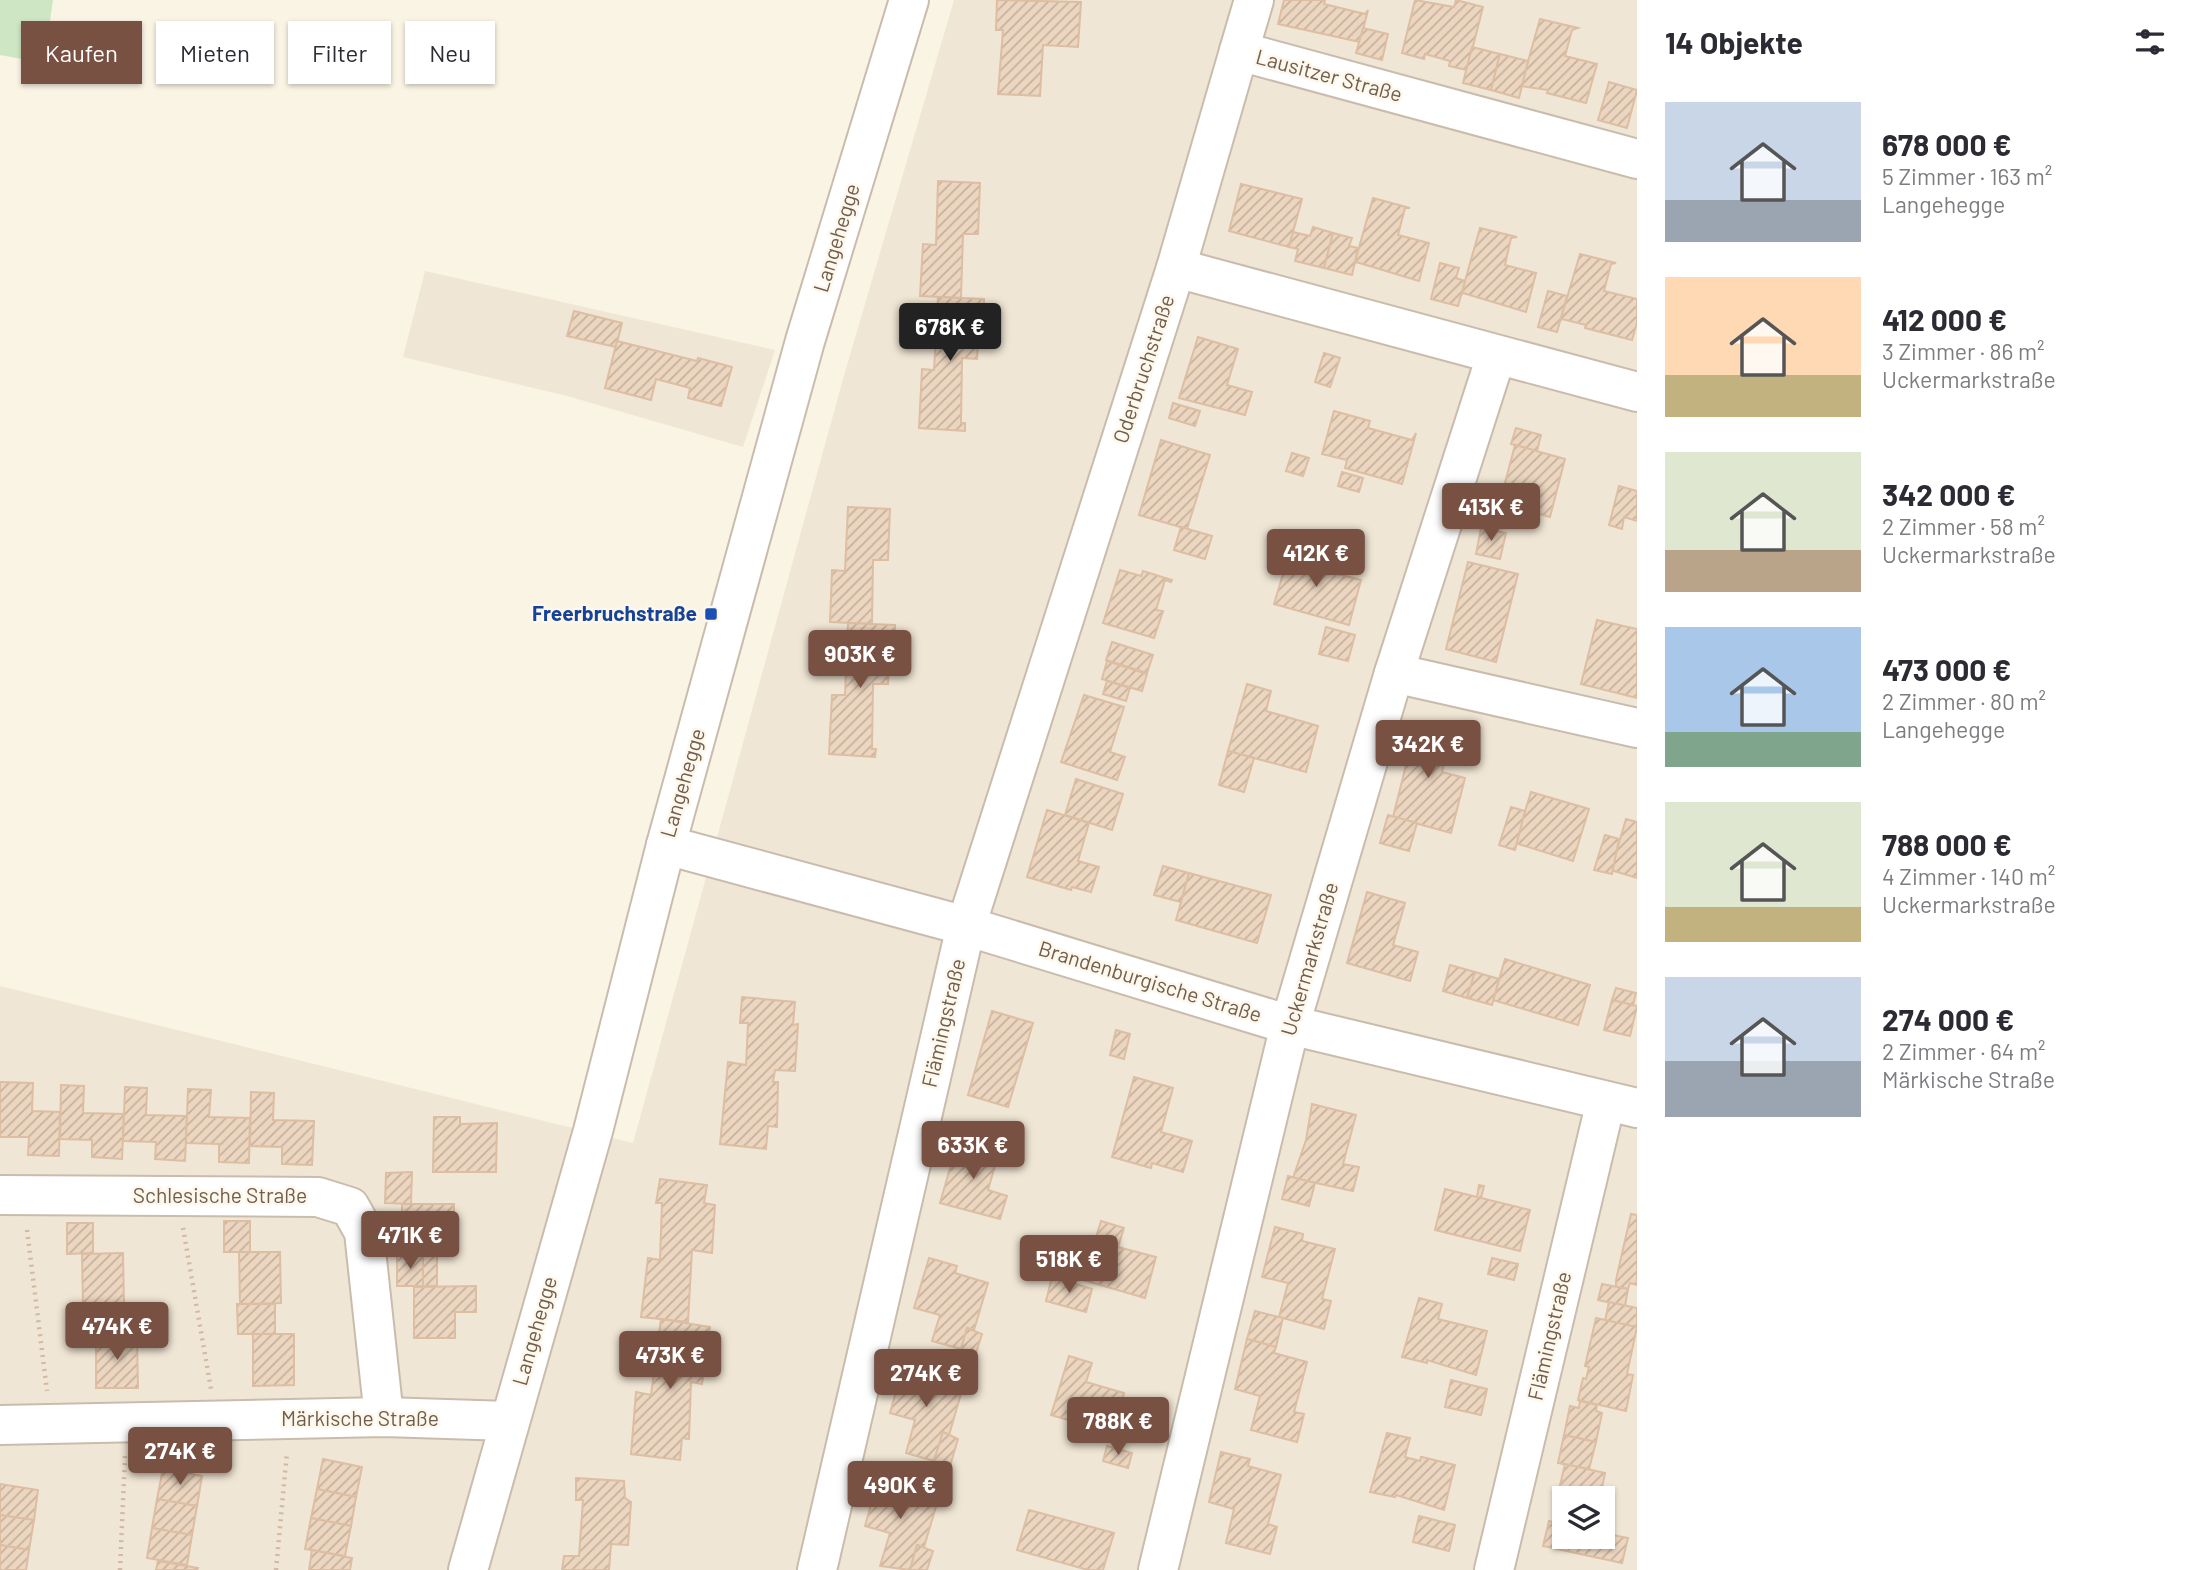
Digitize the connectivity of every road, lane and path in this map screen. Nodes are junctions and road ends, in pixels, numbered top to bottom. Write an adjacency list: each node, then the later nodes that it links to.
1 (909, 0): 10 (street, Langehegge)
2 (1254, 0): 3 (street)
3 (1239, 51): 4 (street, Lausitzer Straße); 5 (street, Lausitzer Straße)
4 (1637, 159)
5 (1176, 268): 6 (street, Oderbruchstraße); 11 (street, Oderbruchstraße)
6 (1496, 356): 7 (street, Oderbruchstraße); 8 (street, Uckermarkstraße)
7 (1637, 392)
8 (1394, 673): 9 (street); 12 (street, Uckermarkstraße)
9 (1637, 728)
10 (666, 845): 11 (street, Brandenburgische Straße); 19 (street, Langehegge)
11 (966, 926): 12 (street, Brandenburgische Straße); 26 (street, Flämingstraße)
12 (1290, 1025): 13 (street, Brandenburgische Straße); 27 (street, Uckermarkstraße)
13 (1621, 1105): 28 (street, Flämingstraße)
14 (11, 1195): 15 (street, Schlesische Straße); 21 (path)
15 (178, 1196): 16 (street, Schlesische Straße); 18 (path)
16 (384, 1417): 17 (street, Märkische Straße); 19 (street, Märkische Straße)
17 (290, 1419): 18 (street, Märkische Straße); 24 (path)
18 (216, 1421): 20 (street, Märkische Straße)
19 (509, 1421): 25 (street, Langehegge)
20 (127, 1422): 21 (street, Märkische Straße); 23 (path)
21 (51, 1423): 22 (street, Märkische Straße)
22 (0, 1425)
23 (120, 1570)
24 (276, 1570)
25 (468, 1570)
26 (817, 1570)
27 (1158, 1570)
28 (1494, 1570)

